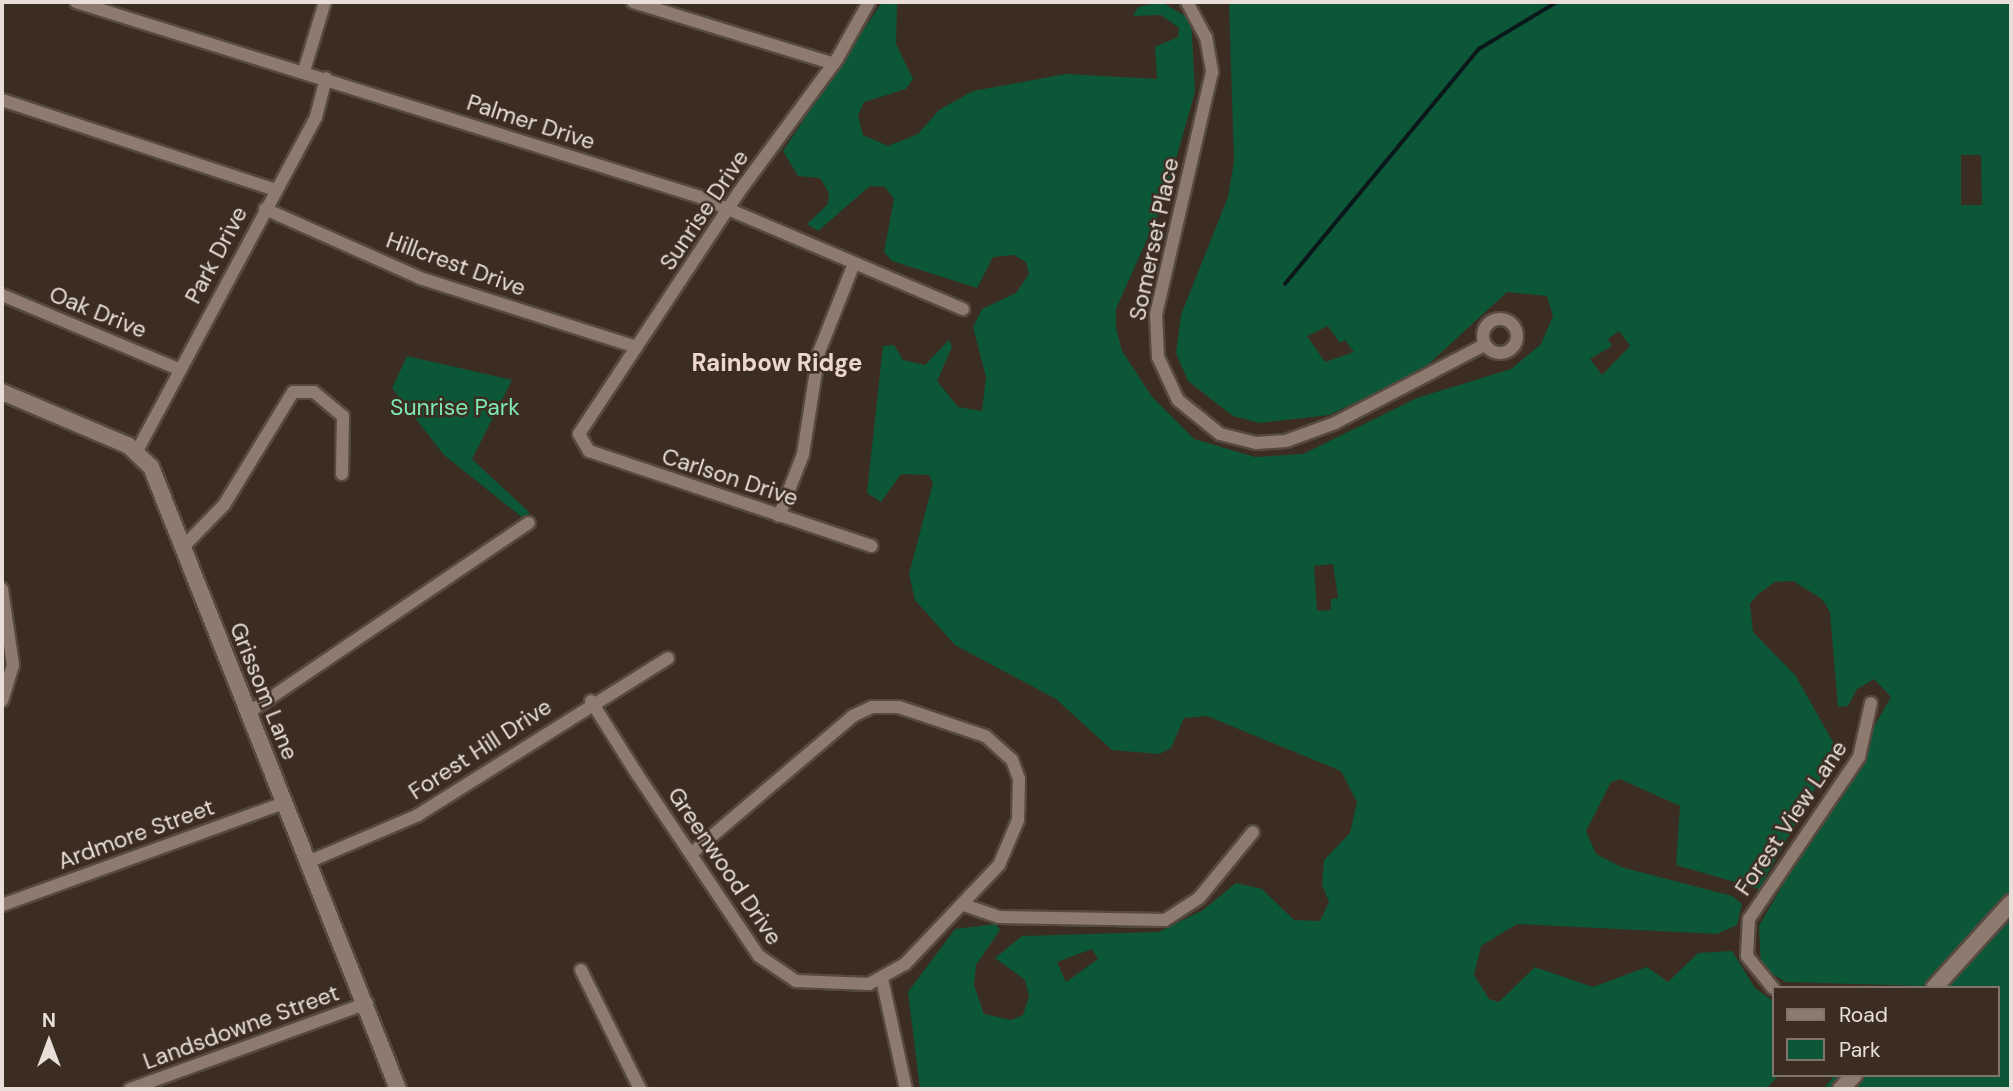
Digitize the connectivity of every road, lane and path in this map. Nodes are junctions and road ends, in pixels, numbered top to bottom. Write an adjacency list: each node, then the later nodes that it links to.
1 (76, 2): 7 (street, Palmer Drive)
2 (325, 2): 7 (street)
3 (633, 2): 6 (street)
4 (869, 2): 6 (street, Sunrise Drive)
5 (1187, 2): 16 (street, Somerset Place)
6 (834, 64): 12 (street, Sunrise Drive)
7 (304, 71): 8 (street, Palmer Drive)
8 (326, 78): 10 (street, Park Drive); 12 (street, Palmer Drive)
9 (2, 100): 10 (street)
10 (276, 190): 11 (street, Park Drive)
11 (265, 209): 17 (street, Hillcrest Drive); 18 (street, Park Drive)
12 (730, 209): 13 (street, Palmer Drive); 17 (street, Sunrise Drive)
13 (853, 266): 15 (street, Palmer Drive); 23 (street)
14 (2, 295): 18 (street, Oak Drive)
15 (963, 309)
16 (1482, 346)
17 (636, 347): 20 (street, Sunrise Drive)
18 (178, 369): 21 (street, Park Drive)
19 (2, 392): 21 (street)
20 (580, 443): 23 (street, Carlson Drive)
21 (137, 451): 26 (street, Grissom Lane)
22 (342, 474): 26 (street)
23 (779, 516): 25 (street, Carlson Drive)
24 (529, 523): 32 (street)
25 (871, 546)
26 (183, 547): 32 (street, Grissom Lane)
27 (2, 589): 29 (street)
28 (668, 658): 30 (street, Forest Hill Drive)
29 (2, 699)
30 (591, 701): 35 (street, Greenwood Drive); 36 (street, Forest Hill Drive)
31 (1871, 703): 43 (street, Forest View Lane)
32 (248, 713): 33 (street, Grissom Lane)
33 (285, 803): 36 (street, Grissom Lane); 38 (street, Ardmore Street)
34 (1253, 832): 39 (street)
35 (691, 854): 39 (street); 41 (street, Greenwood Drive)
36 (308, 862): 44 (street, Grissom Lane)
37 (2011, 903): 42 (street)
38 (2, 905)
39 (964, 905): 41 (street)
40 (581, 970): 47 (street)
41 (882, 979): 48 (street)
42 (1936, 986)
43 (1772, 987)
44 (367, 1003): 45 (street, Landsdowne Street); 46 (street, Grissom Lane)
45 (130, 1089)
46 (398, 1089)
47 (640, 1089)
48 (906, 1089)

